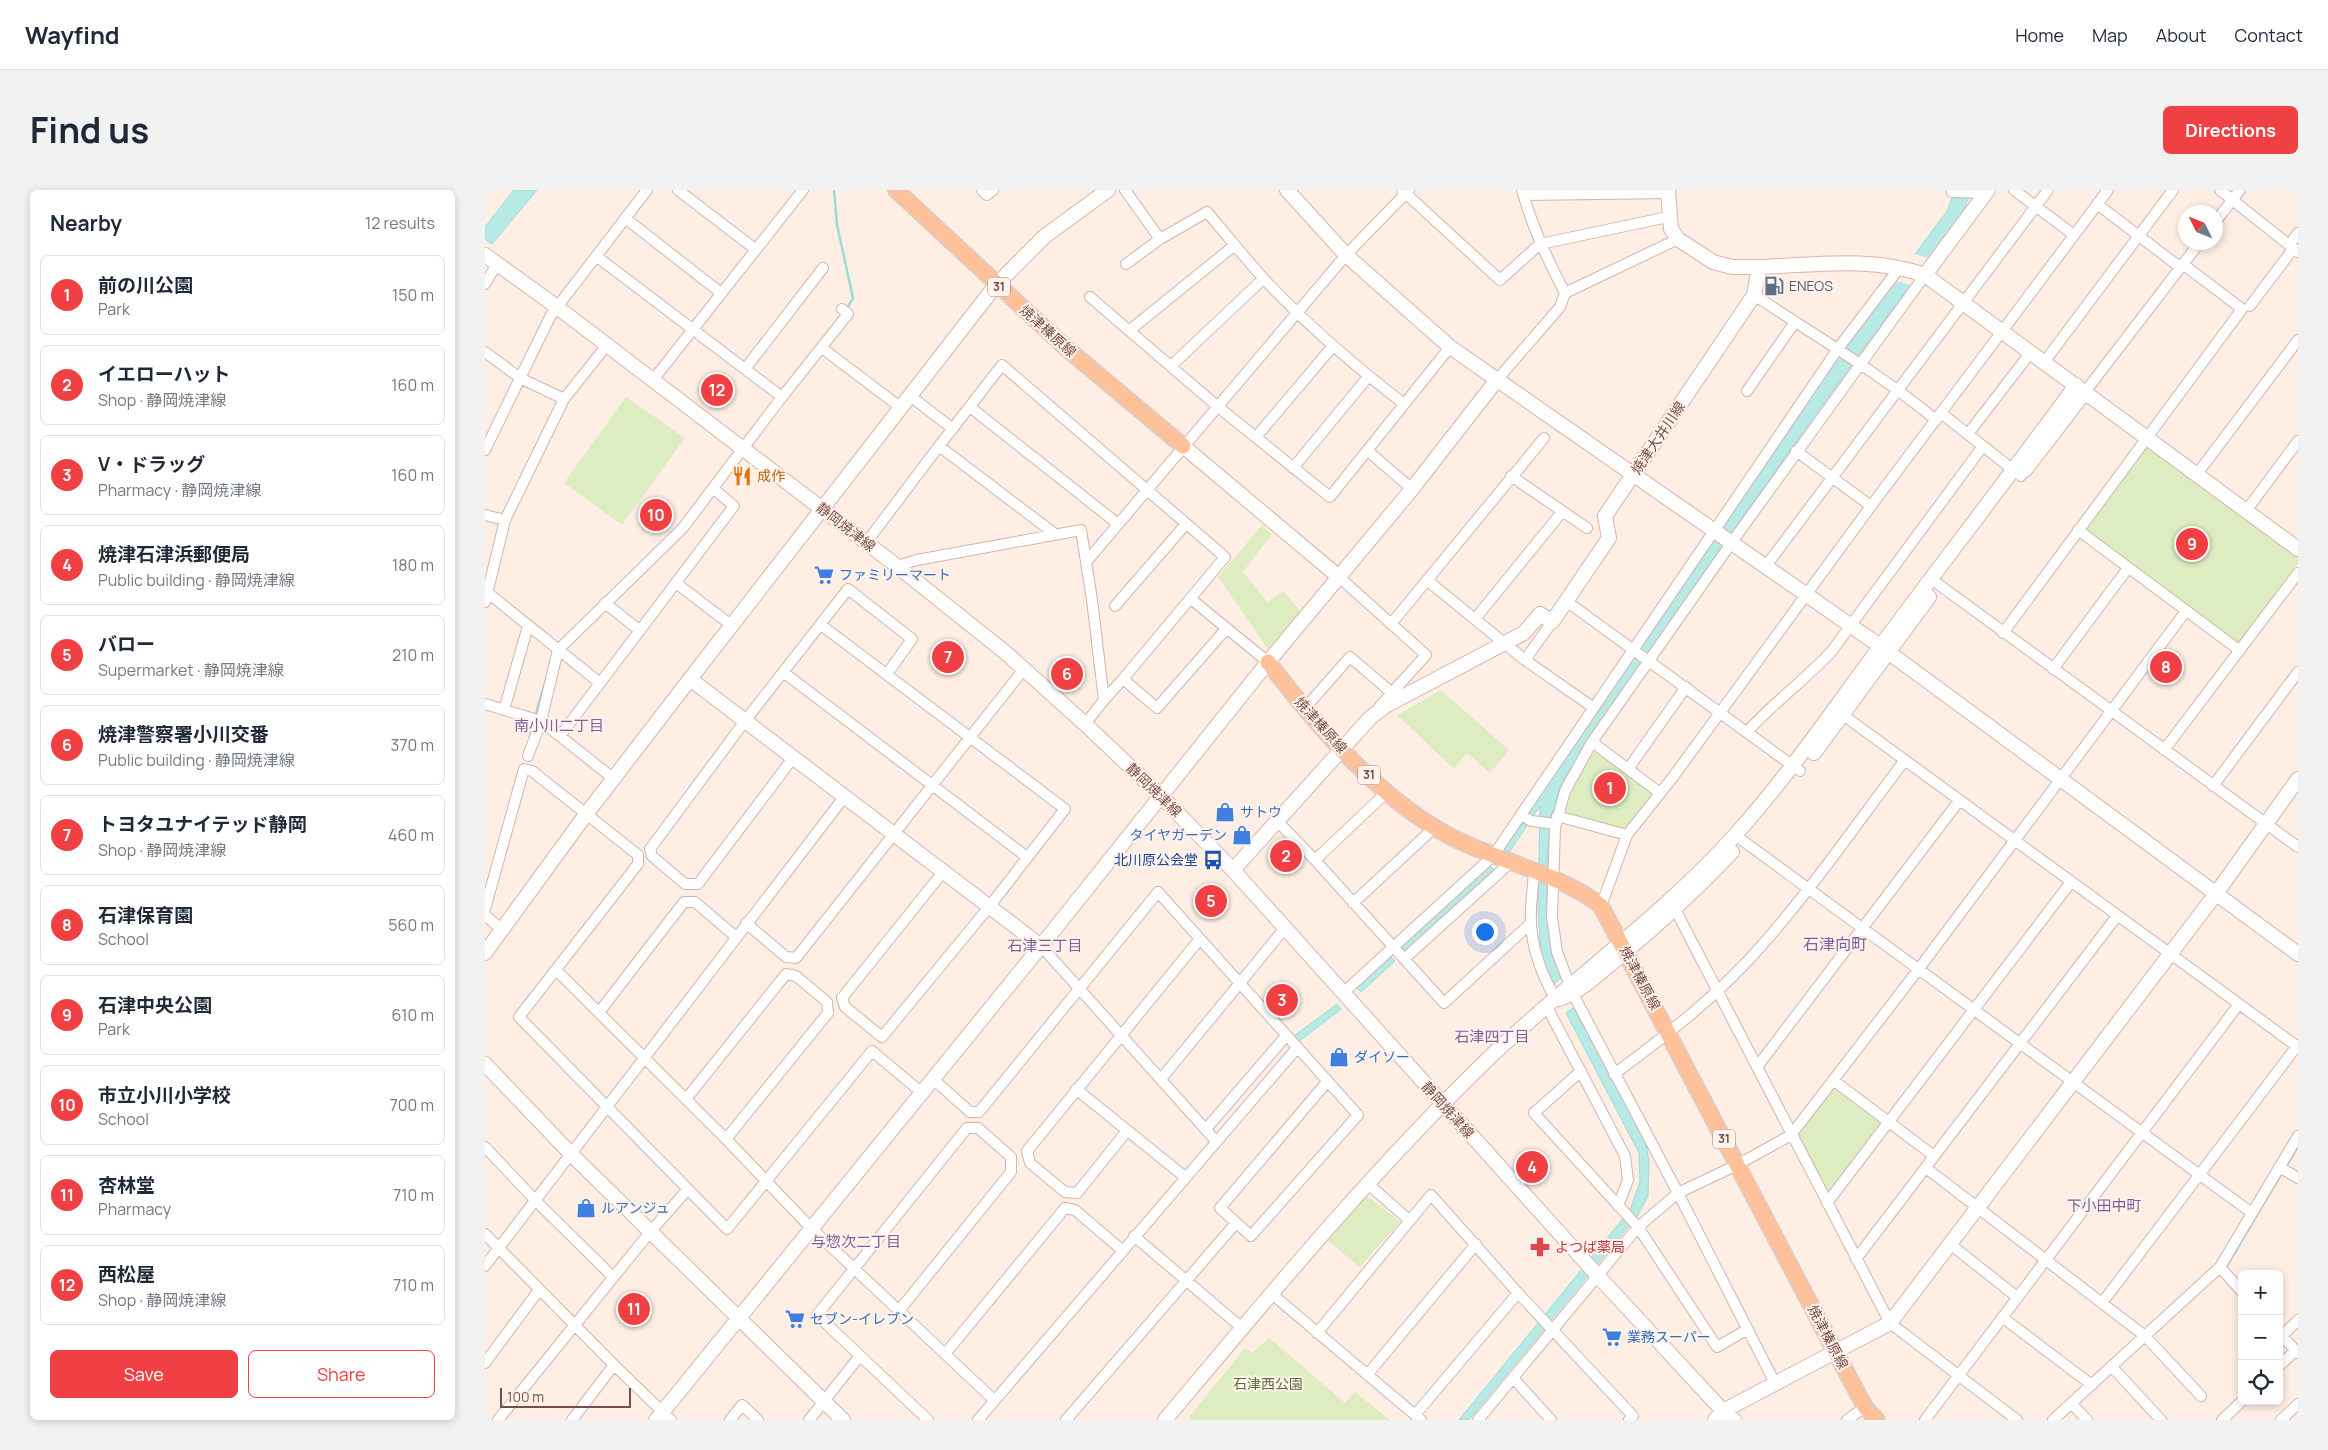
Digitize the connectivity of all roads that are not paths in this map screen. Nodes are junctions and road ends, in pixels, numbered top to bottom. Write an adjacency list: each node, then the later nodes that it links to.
1 (647, 190): 26 (street)
2 (678, 190): 35 (street)
3 (803, 190): 35 (street)
4 (896, 190): 48 (main road, 焼津榛原線 / 31)
5 (981, 190): 6 (street)
6 (993, 190)
7 (1106, 190): 48 (street)
8 (1125, 190): 31 (street)
9 (1287, 190): 37 (street)
10 (2014, 190): 23 (street)
11 (2048, 190): 23 (street)
12 (2108, 190): 22 (street)
13 (2173, 190): 29 (street)
14 (2220, 190): 21 (street)
15 (2240, 190): 21 (street)
16 (1406, 191): 32 (street); 37 (street)
17 (1982, 191): 20 (street); 45 (street)
18 (1523, 192): 19 (street); 32 (street)
19 (1668, 192): 25 (street)
20 (1952, 192)
21 (2233, 200): 24 (street); 34 (street)
22 (2097, 204): 28 (street); 29 (street)
23 (2036, 206): 28 (street); 53 (street)
24 (2223, 212)
25 (1669, 217): 30 (street); 32 (street)
26 (625, 218): 38 (street); 49 (street)
27 (2298, 233): 34 (street)
28 (2074, 235): 61 (street)
29 (2139, 236): 41 (street); 70 (street)
30 (1678, 238): 42 (street); 50 (street)
31 (1160, 239): 33 (street); 40 (street)
32 (1540, 244): 50 (street)
33 (1235, 245): 46 (street); 60 (street)
34 (2294, 248): 54 (street)
35 (755, 249): 49 (street)
36 (2194, 250): 41 (street)
37 (1345, 255): 57 (street); 65 (street)
38 (596, 256): 55 (street); 59 (street)
39 (490, 258): 47 (street); 55 (street, 静岡焼津線)
40 (1126, 264)
41 (2182, 266): 78 (street); 92 (street)
42 (1759, 267): 44 (street); 51 (street, 焼津大井川線)
43 (823, 268): 73 (street)
44 (1901, 268): 45 (street); 67 (street)
45 (1923, 274): 53 (street); 71 (street)
46 (1263, 279): 57 (street); 72 (street)
47 (485, 284)
48 (997, 285): 81 (street); 96 (main road, 焼津榛原線 / 31)
49 (721, 293): 59 (street)
50 (1565, 293): 77 (street)
51 (1754, 295): 58 (street); 104 (street, 焼津大井川線)
52 (1090, 296): 60 (street)
53 (1963, 302): 61 (street); 79 (street)
54 (2250, 306)
55 (557, 307): 63 (street, 静岡焼津線); 75 (street)
56 (844, 311): 66 (street)
57 (1296, 312): 64 (street); 85 (street)
58 (1795, 322): 67 (street); 80 (street)
59 (692, 330): 73 (street); 76 (street)
60 (1130, 330): 72 (street)
61 (2003, 331): 69 (street); 88 (street)
62 (2298, 340): 105 (street)
63 (607, 345): 76 (street, 静岡焼津線); 83 (street)
64 (1333, 346): 74 (street); 91 (street)
65 (1450, 346): 77 (street); 84 (street)
66 (822, 348): 82 (street); 86 (street)
67 (1837, 350): 71 (street); 120 (street)
68 (485, 352): 75 (street)
69 (2031, 352): 70 (street); 90 (street)
70 (2045, 362): 78 (street)
71 (1860, 363): 79 (street); 101 (street)
72 (1171, 366): 85 (street)
73 (745, 369): 82 (street)
74 (1368, 377): 84 (street); 102 (street)
75 (520, 378): 83 (street); 99 (street)
76 (653, 380): 98 (street, 静岡焼津線)
77 (1497, 381): 104 (street); 110 (street)
78 (2080, 389): 92 (street); 103 (street)
79 (1899, 390): 88 (street); 107 (street)
80 (1747, 391)
81 (909, 395): 86 (street); 89 (street)
82 (782, 397): 98 (street)
83 (564, 399): 116 (street)
84 (1404, 404): 100 (street)
85 (1217, 406): 91 (street); 96 (street)
86 (900, 407): 112 (street)
87 (970, 407): 89 (street); 109 (street); 117 (street)
88 (1939, 416): 90 (street); 111 (street)
89 (953, 429): 95 (street)
90 (1968, 434): 97 (street)
91 (1256, 437): 102 (street)
92 (2147, 437): 105 (street); 121 (street)
93 (1544, 438): 106 (street)
94 (2298, 441): 113 (street)
95 (939, 446): 122 (street); 123 (street)
96 (1183, 446): 109 (street); 131 (street)
97 (1983, 446): 103 (street); 147 (street)
98 (743, 449): 108 (street); 112 (street, 静岡焼津線)
99 (485, 450)
100 (1368, 451): 102 (street); 110 (street)
101 (1796, 451): 107 (street); 124 (street)
102 (1293, 468)
103 (2017, 473): 134 (street); 155 (street)
104 (1633, 474): 120 (street); 138 (street, 焼津大井川線)
105 (2197, 474): 113 (street)
106 (1511, 476): 114 (street); 132 (street)
107 (1832, 478): 111 (street); 128 (street)
108 (714, 488): 133 (street); 139 (street)
109 (1147, 489): 117 (street); 118 (street)
110 (1412, 489): 131 (street)
111 (1871, 506): 135 (street)
112 (821, 508): 123 (street, 静岡焼津線); 145 (street)
113 (2246, 511): 125 (street)
114 (1562, 512): 119 (street); 142 (street)
115 (485, 515): 116 (street)
116 (505, 520): 136 (street)
117 (1118, 524): 126 (street)
118 (1186, 524): 137 (street); 140 (street)
119 (1587, 528)
120 (1715, 530): 124 (street); 153 (street)
121 (2078, 530): 129 (street); 151 (street)
122 (1055, 534): 126 (street); 127 (street)
123 (866, 542): 127 (street, 静岡焼津線)
124 (1732, 542): 128 (street); 158 (street)
125 (2296, 542)
126 (1087, 561): 170 (street)
127 (897, 566): 160 (street, 静岡焼津線)
128 (1766, 566): 135 (street)
129 (2128, 568): 141 (street); 161 (street)
130 (2298, 572): 156 (street)
131 (1339, 577): 144 (street); 159 (street)
132 (1428, 580): 142 (street); 144 (street)
133 (676, 584): 145 (street); 150 (street)
134 (1938, 584): 151 (street); 155 (street)
135 (1806, 595): 147 (street); 175 (street)
136 (486, 597): 148 (street)
137 (1191, 599): 149 (street); 166 (street)
138 (1566, 601): 143 (street, 焼津大井川線); 153 (street)
139 (605, 603): 150 (street); 154 (street)
140 (1115, 606)
141 (2186, 611): 156 (street); 176 (street)
142 (1475, 619): 152 (street)
143 (1551, 622): 152 (street); 157 (street)
144 (1391, 624): 169 (street)
145 (731, 625): 165 (street)
146 (821, 625): 162 (street); 164 (street); 164 (street)
147 (1849, 625): 155 (street); 182 (street)
148 (528, 626): 154 (street); 174 (street)
149 (1227, 629): 159 (street); 166 (street)
150 (639, 630): 167 (street)
151 (2003, 633): 161 (street)
152 (1506, 644): 157 (street); 178 (street)
153 (1634, 649): 158 (street); 173 (street)
154 (557, 650): 167 (street); 179 (street)
155 (1885, 650): 177 (street); 192 (street); 195 (street)
156 (2239, 650): 187 (street)
157 (1525, 660): 173 (street)
158 (1650, 660): 168 (street); 185 (street)
159 (1268, 662): 172 (main road, 焼津榛原線 / 31); 201 (street)
160 (1024, 669): 181 (street, 静岡焼津線); 184 (street)
161 (2053, 669): 176 (street)
162 (783, 672): 180 (street); 196 (street)
163 (2298, 672): 197 (street)
164 (887, 674): 184 (street)
165 (690, 679): 180 (street); 193 (street)
166 (1123, 679): 170 (street)
167 (600, 683): 183 (street)
168 (1686, 687): 175 (street); 191 (street)
169 (1391, 693): 172 (street); 178 (street)
170 (1104, 700): 181 (street)
171 (485, 704): 174 (street)
172 (1305, 708): 186 (main road, 焼津榛原線 / 31)
173 (1594, 708): 204 (street)
174 (504, 710): 179 (street)
175 (1720, 711): 182 (street); 199 (street)
176 (2111, 712): 187 (street); 195 (street)
177 (1843, 715): 190 (street); 192 (street)
178 (1370, 718): 186 (street)
179 (541, 721): 183 (street); 188 (street)
180 (745, 721): 189 (street); 189 (street)
181 (1085, 724): 201 (street, 静岡焼津線)
182 (1748, 731): 192 (street)
183 (559, 736): 193 (street)
184 (969, 738): 196 (street); 214 (street)
185 (1592, 742): 191 (street); 205 (street)
186 (1342, 749): 198 (main road, 焼津榛原線 / 31); 206 (street)
187 (2165, 750): 197 (street)
188 (528, 756)
189 (793, 758): 200 (street)
190 (1905, 760): 202 (street); 221 (street)
191 (1627, 768): 199 (street)
192 (1797, 768): 211 (street)
193 (614, 779): 203 (street)
194 (2298, 779): 207 (street)
195 (2060, 780): 212 (street); 222 (street)
196 (931, 786): 209 (street); 214 (street)
197 (2213, 786): 207 (street)
198 (1387, 792): 208 (main road, 焼津榛原線 / 31); 216 (street)
199 (1660, 793): 210 (street)
200 (845, 796): 209 (street); 231 (street)
201 (1161, 796): 217 (street, 静岡焼津線); 237 (street)
202 (1959, 801): 212 (street); 233 (street)
203 (587, 813): 227 (street); 234 (street); 245 (street)
204 (1528, 818): 205 (street); 215 (street)
205 (1556, 821): 210 (street); 219 (street)
206 (1277, 822): 216 (street); 217 (street)
207 (2265, 824): 213 (street); 222 (street)
208 (1434, 828): 215 (main road, 焼津榛原線 / 31); 223 (street)
209 (895, 834): 218 (street); 231 (street)
210 (1627, 835): 224 (street)
211 (1739, 838): 221 (street); 226 (street); 239 (street)
212 (2015, 841): 220 (street); 244 (street)
213 (2298, 848)
214 (1027, 857): 225 (street)
215 (1500, 859): 219 (main road, 焼津榛原線 / 31); 238 (street); 243 (street)
216 (1315, 860): 223 (street)
217 (1233, 870): 232 (street, 静岡焼津線)
218 (943, 872): 225 (street); 225 (street)
219 (1544, 876): 224 (main road, 焼津榛原線 / 31); 230 (street); 248 (street)
220 (2071, 882): 229 (street); 253 (street)
221 (1808, 890): 233 (street); 249 (street)
222 (2215, 895): 241 (street); 242 (street)
223 (1353, 902): 238 (street)
224 (1601, 906): 239 (main road, 焼津榛原線 / 31)
225 (989, 907): 237 (street)
226 (1675, 909): 239 (street); 249 (street)
227 (485, 910)
228 (485, 915): 234 (street)
229 (2117, 916): 241 (street); 258 (street)
230 (1531, 923): 243 (street); 251 (street)
231 (746, 924): 235 (street)
232 (1285, 928): 246 (street); 250 (street, 静岡焼津線)
233 (1862, 929): 244 (street); 263 (street)
234 (502, 930): 240 (street)
235 (736, 937): 254 (street); 261 (street)
236 (1199, 940): 246 (street); 247 (street); 256 (street)
237 (1041, 946): 247 (street); 266 (street)
238 (1393, 947): 243 (street); 250 (street)
239 (1624, 947): 248 (street); 255 (main road, 焼津榛原線 / 31)
240 (485, 952)
241 (2169, 954): 252 (street); 270 (street)
242 (2298, 954)
243 (1404, 959)
244 (1917, 970): 253 (street); 268 (street)
245 (557, 971): 254 (street); 274 (street)
246 (1239, 983): 257 (street); 267 (street)
247 (1078, 988): 256 (street); 266 (street)
248 (1572, 989): 251 (street); 265 (street)
249 (1717, 991): 255 (street); 263 (street)
250 (1343, 993): 275 (street, 静岡焼津線)
251 (1551, 1004): 264 (street); 275 (street)
252 (2239, 1004): 259 (street); 279 (street)
253 (1974, 1011): 258 (street); 276 (street)
254 (600, 1012): 261 (street)
255 (1669, 1033): 265 (street); 287 (main road, 焼津榛原線 / 31)
256 (1121, 1035): 267 (street); 271 (street)
257 (1286, 1036): 260 (street); 277 (street)
258 (2019, 1044): 270 (street); 286 (street)
259 (2297, 1046): 290 (street)
260 (1297, 1048): 269 (street); 283 (street)
261 (644, 1058): 273 (street); 274 (street)
262 (485, 1064): 285 (street)
263 (1757, 1067): 280 (street)
264 (1581, 1071): 299 (street); 299 (street)
265 (1614, 1074): 296 (street)
266 (932, 1078): 272 (street)
267 (1161, 1079): 277 (street)
268 (1833, 1080): 276 (street); 280 (street)
269 (1327, 1082): 303 (street); 303 (street)
270 (2072, 1083): 279 (street); 300 (street)
271 (1076, 1089): 278 (street); 278 (street)
272 (921, 1092): 293 (street); 305 (street)
273 (686, 1100): 282 (street); 282 (street)
274 (606, 1105): 285 (street); 295 (street)
275 (1444, 1105): 294 (street); 318 (street, 静岡焼津線)
276 (1889, 1122): 286 (street); 298 (street)
277 (1206, 1129): 283 (street)
278 (1127, 1131): 291 (street)
279 (2141, 1133): 290 (street); 314 (street)
280 (1791, 1135): 287 (street); 298 (street)
281 (2298, 1136): 288 (street)
282 (726, 1139): 293 (street)
283 (1217, 1141): 291 (street)
284 (485, 1147): 297 (street)
285 (571, 1154): 297 (street); 306 (street)
286 (1934, 1156): 289 (street)
287 (1737, 1165): 296 (street); 340 (main road, 焼津榛原線 / 31)
288 (2279, 1167): 292 (street); 301 (street)
289 (1926, 1168): 300 (street); 313 (street)
290 (2199, 1175): 301 (street); 326 (street)
291 (1185, 1177): 308 (street)
292 (2298, 1178)
293 (765, 1180): 295 (street); 305 (street)
294 (1367, 1183): 302 (street); 324 (street)
295 (688, 1189): 306 (street)
296 (1678, 1193): 304 (street); 335 (street)
297 (535, 1200): 311 (street); 319 (street)
298 (1827, 1203): 313 (street)
299 (1619, 1206): 304 (street)
300 (1978, 1207): 310 (street); 314 (street)
301 (2251, 1212): 317 (street)
302 (1409, 1220): 309 (street); 337 (street)
303 (1236, 1223): 320 (street)
304 (1636, 1225): 318 (street); 335 (street)
305 (811, 1228): 316 (street); 329 (street)
306 (650, 1232): 319 (street); 329 (street)
307 (485, 1234): 311 (street)
308 (1134, 1236): 312 (street); 320 (street)
309 (1476, 1244): 323 (street); 348 (street)
310 (1950, 1244): 325 (street); 331 (street)
311 (499, 1248): 315 (street); 322 (street)
312 (1122, 1250): 342 (street); 354 (street)
313 (1856, 1259): 331 (street)
314 (2045, 1260): 325 (street); 326 (street)
315 (485, 1266)
316 (853, 1267): 327 (street); 327 (street); 343 (street)
317 (2220, 1267): 321 (street); 338 (street)
318 (1593, 1270): 334 (street); 362 (street, 静岡焼津線)
319 (613, 1277): 332 (street)
320 (1186, 1281): 333 (street); 371 (street)
321 (2238, 1287)
322 (539, 1290): 332 (street); 344 (street)
323 (1518, 1292): 334 (street); 361 (street)
324 (1272, 1294): 333 (street); 337 (street)
325 (2017, 1297): 328 (street)
326 (2102, 1304): 338 (street)
327 (898, 1312): 342 (street)
328 (2002, 1317): 349 (street); 352 (street)
329 (739, 1319): 355 (street); 360 (street)
330 (2298, 1320): 336 (street)
331 (1890, 1323): 340 (street); 349 (street)
332 (575, 1325): 346 (street); 363 (street)
333 (1242, 1328): 372 (street)
334 (1552, 1328): 350 (street); 375 (street)
335 (1747, 1329): 351 (street)
336 (2283, 1332)
337 (1317, 1333): 348 (street)
338 (2145, 1336): 347 (street); 353 (street)
339 (2283, 1336): 341 (street)
340 (1835, 1351): 351 (street); 359 (main road, 焼津榛原線 / 31)
341 (2297, 1352): 345 (street)
342 (945, 1354): 354 (street)
343 (859, 1357): 355 (street); 369 (street)
344 (485, 1363)
345 (2283, 1363)
346 (614, 1365): 360 (street); 364 (street)
347 (2112, 1367): 352 (street); 382 (street)
348 (1367, 1375): 361 (street)
349 (1958, 1375): 378 (street); 379 (street)
350 (1513, 1378): 373 (street); 374 (street)
351 (1775, 1383): 362 (street)
352 (2092, 1385): 356 (street)
353 (2201, 1396)
354 (994, 1400): 370 (street)
355 (824, 1402): 367 (street); 368 (street)
356 (2072, 1404): 380 (street); 381 (street)
357 (2298, 1404): 384 (street)
358 (2238, 1405): 383 (street)
359 (1865, 1407): 376 (street); 377 (main road, 焼津榛原線 / 31)
360 (663, 1417)
361 (1418, 1417)
362 (1724, 1417)
363 (498, 1420)
364 (572, 1420)
365 (729, 1420): 366 (street)
366 (758, 1420)
367 (809, 1420)
368 (843, 1420)
369 (928, 1420)
370 (978, 1420)
371 (1066, 1420)
372 (1165, 1420)
373 (1478, 1420)
374 (1551, 1420)
375 (1629, 1420)
376 (1847, 1420)
377 (1877, 1420)
378 (1925, 1420)
379 (2017, 1420)
380 (2053, 1420)
381 (2087, 1420)
382 (2161, 1420)
383 (2223, 1420)
384 (2281, 1420)

